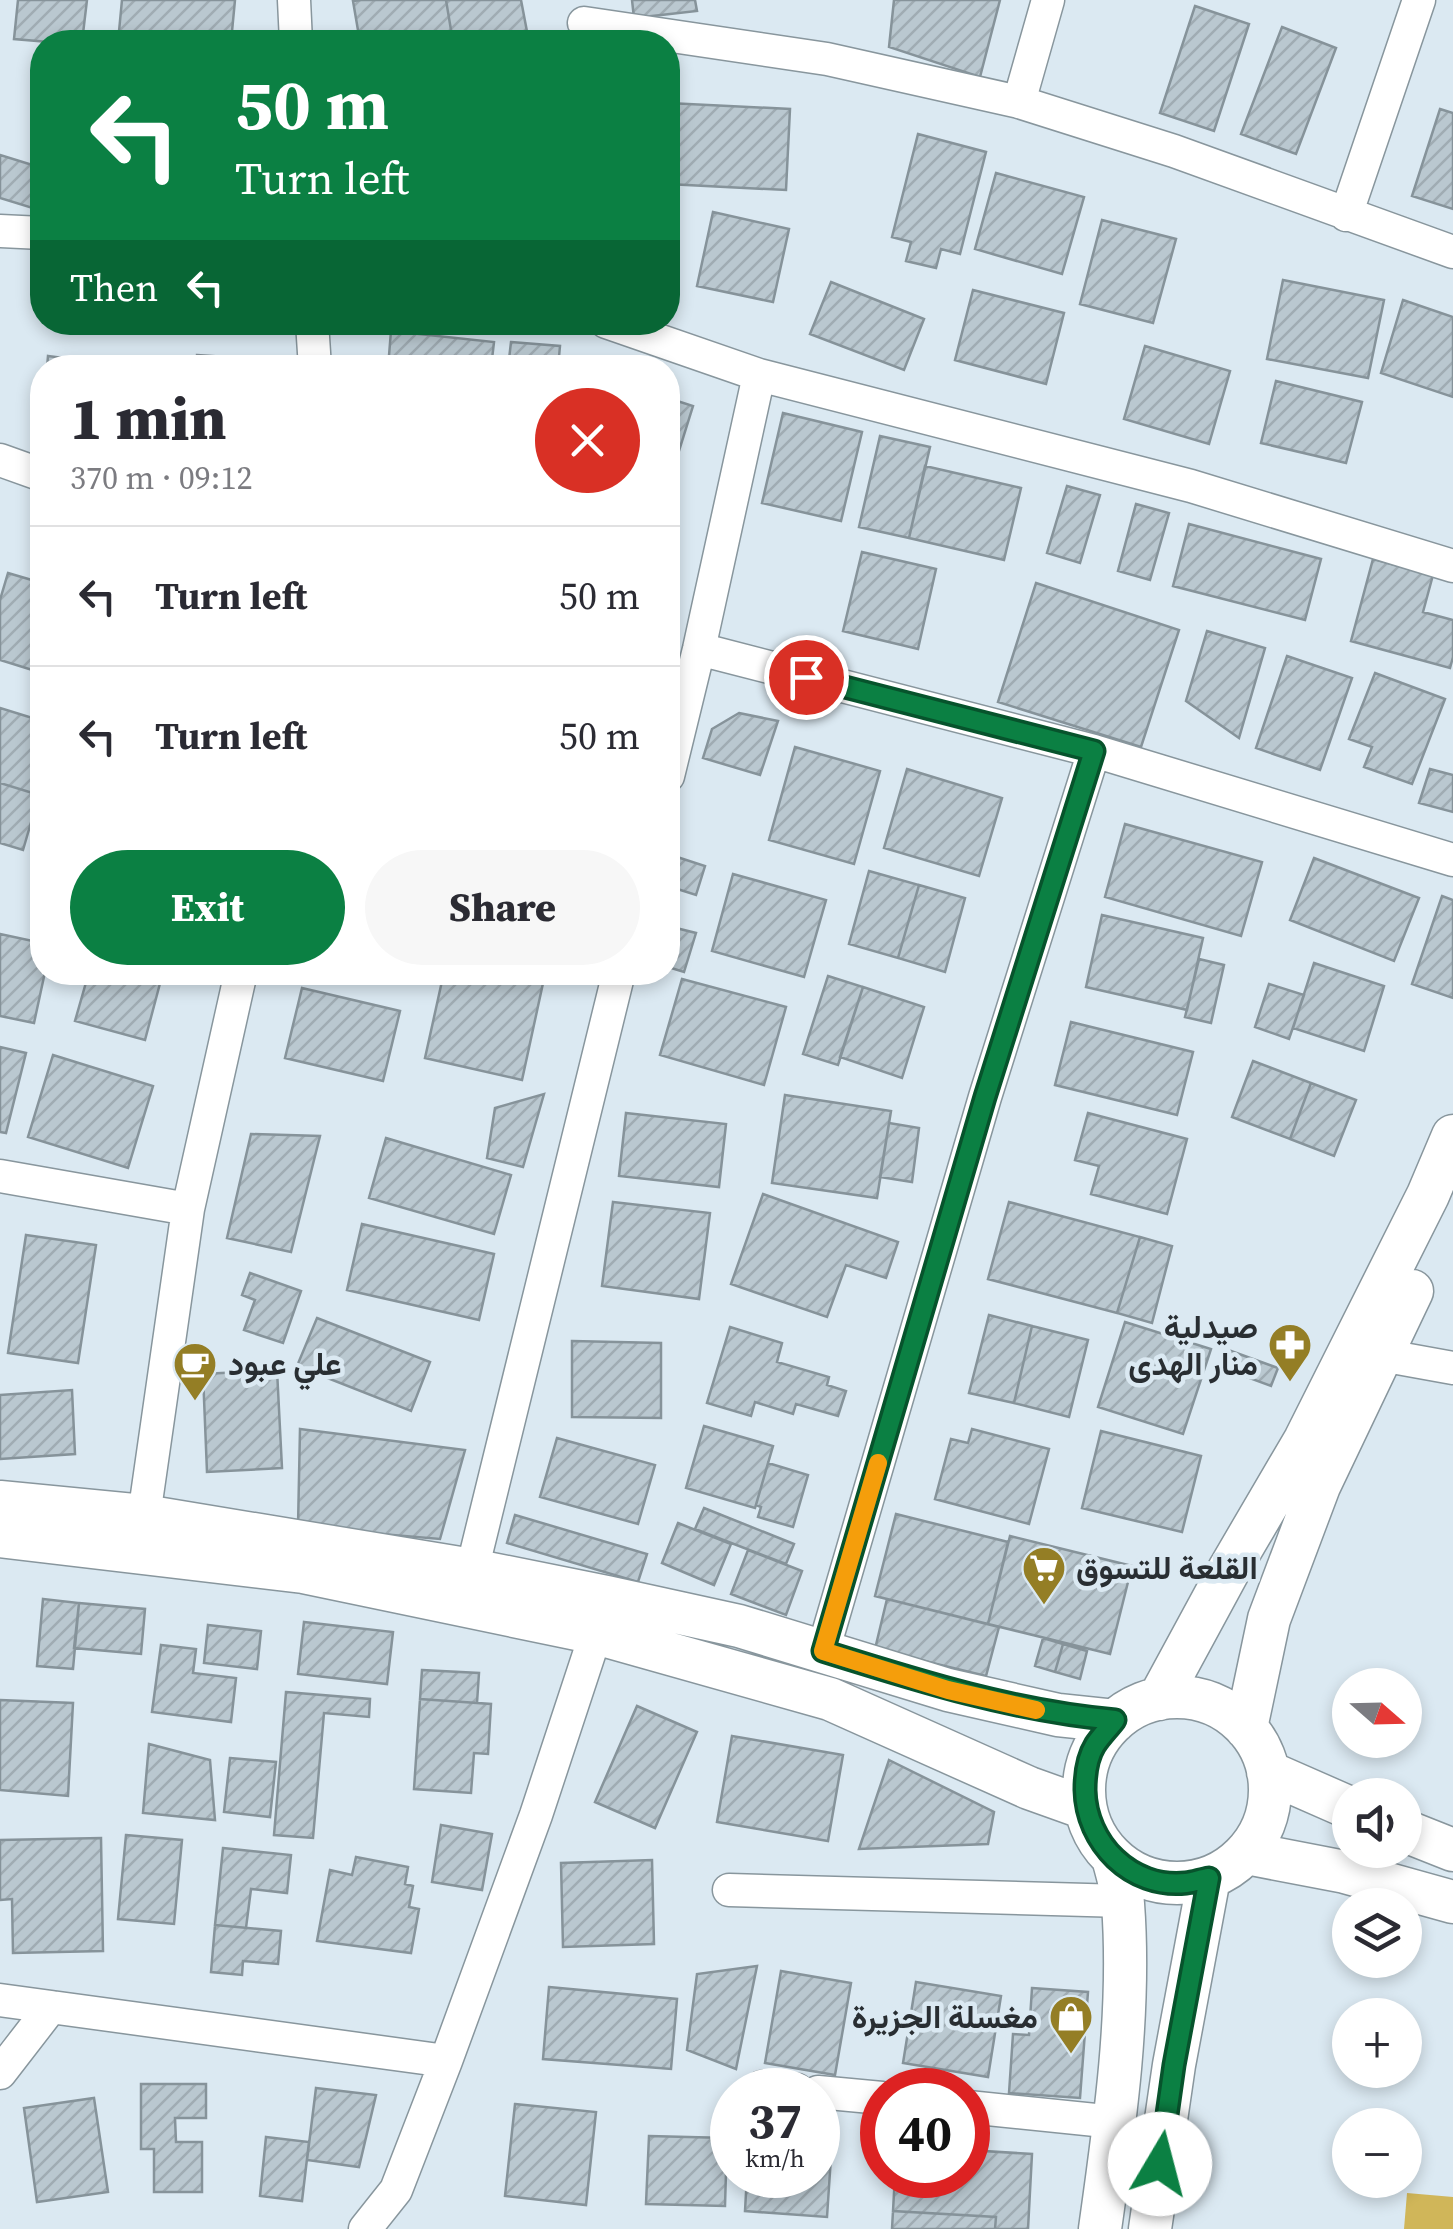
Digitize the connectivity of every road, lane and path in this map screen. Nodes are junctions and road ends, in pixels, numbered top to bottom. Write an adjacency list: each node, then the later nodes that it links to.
1 (294, 0): 5 (street)
2 (1048, 0): 8 (street)
3 (1418, 0): 9 (street)
4 (585, 22): 6 (street)
5 (295, 30)
6 (638, 30)
7 (680, 36): 8 (street)
8 (1019, 102): 9 (street)
9 (1346, 215): 12 (street)
10 (0, 231): 11 (street)
11 (30, 232)
12 (1453, 252)
13 (644, 335): 14 (street)
14 (760, 375): 17 (street); 18 (street)
15 (0, 460): 16 (street)
16 (30, 471)
17 (1453, 566)
18 (698, 649): 19 (street); 20 (street)
19 (680, 725)
20 (1094, 751): 21 (street); 35 (street)
21 (1453, 860)
22 (237, 985): 27 (street)
23 (616, 985): 33 (street)
24 (1453, 1136): 36 (street)
25 (0, 1176): 27 (street)
26 (1453, 1204): 28 (street)
27 (188, 1209): 31 (street)
28 (1381, 1355): 29 (street); 38 (street)
29 (1453, 1368)
30 (0, 1502): 31 (street)
31 (144, 1516): 33 (street)
32 (0, 1536): 34 (street)
33 (472, 1570): 35 (street)
34 (596, 1634): 41 (street); 52 (street)
35 (823, 1651): 37 (street)
36 (1159, 1698): 37 (street); 38 (street)
37 (1115, 1720): 41 (street)
38 (1246, 1728): 39 (street)
39 (1268, 1772): 40 (street); 44 (street)
40 (1332, 1800)
41 (1085, 1808): 45 (street)
42 (1422, 1838): 43 (street)
43 (1453, 1850)
44 (1246, 1853): 46 (street); 49 (street)
45 (1113, 1858): 46 (street); 48 (street)
46 (1209, 1878): 58 (street)
47 (730, 1890): 48 (street)
48 (1123, 1901): 55 (street)
49 (1453, 1902)
50 (0, 2000): 51 (street)
51 (52, 2007): 52 (street); 53 (street)
52 (446, 2061): 56 (street)
53 (0, 2072)
54 (990, 2109): 55 (street)
55 (1115, 2122): 57 (street)
56 (366, 2229)
57 (1100, 2229)
58 (1150, 2229)

